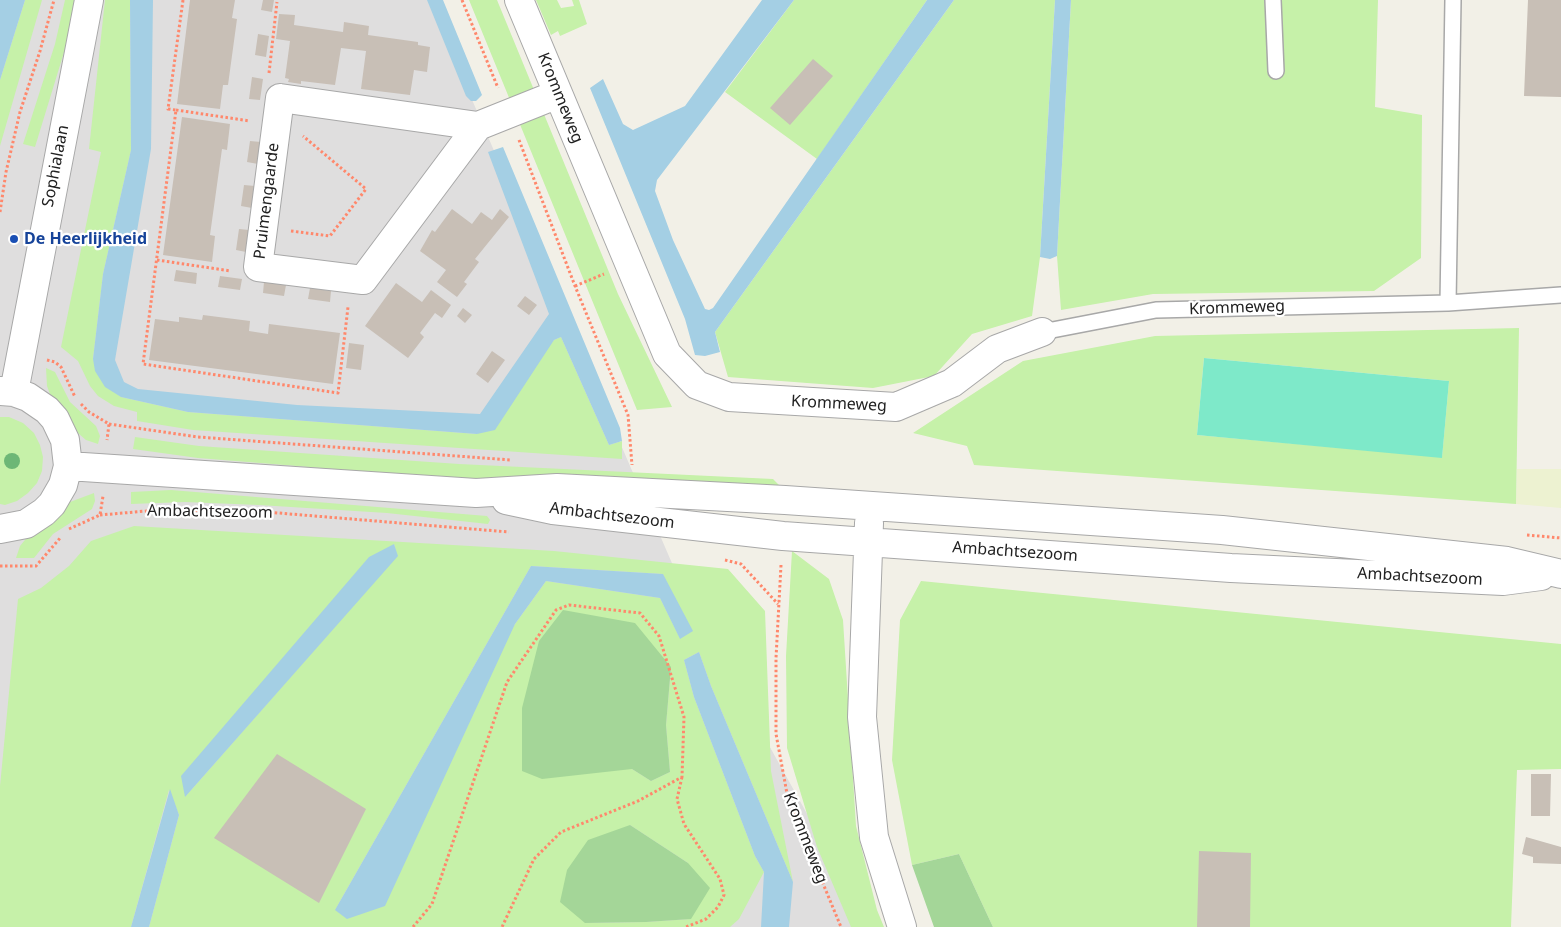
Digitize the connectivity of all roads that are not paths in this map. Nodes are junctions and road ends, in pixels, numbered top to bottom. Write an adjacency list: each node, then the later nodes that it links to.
1 (89, 0): 11 (street, Sophialaan)
2 (519, 0): 6 (street, Krommeweg)
3 (1273, 0): 5 (lane)
4 (1453, 0): 9 (lane)
5 (1276, 71)
6 (558, 94): 7 (street, Pruimengaarde); 10 (street, Krommeweg)
7 (478, 126): 7 (street, Pruimengaarde)
8 (1561, 295): 9 (lane, Krommeweg)
9 (1448, 302): 10 (lane, Krommeweg)
10 (1042, 332)
11 (7, 392): 12 (street)
12 (68, 466): 13 (street, Ambachtsezoom); 15 (street)
13 (476, 493): 14 (street, Ambachtsezoom); 16 (street, Ambachtsezoom)
14 (869, 507): 16 (street); 17 (street, Ambachtsezoom)
15 (0, 529)
16 (869, 542): 17 (street, Ambachtsezoom); 18 (street)
17 (1559, 574)
18 (902, 927)

